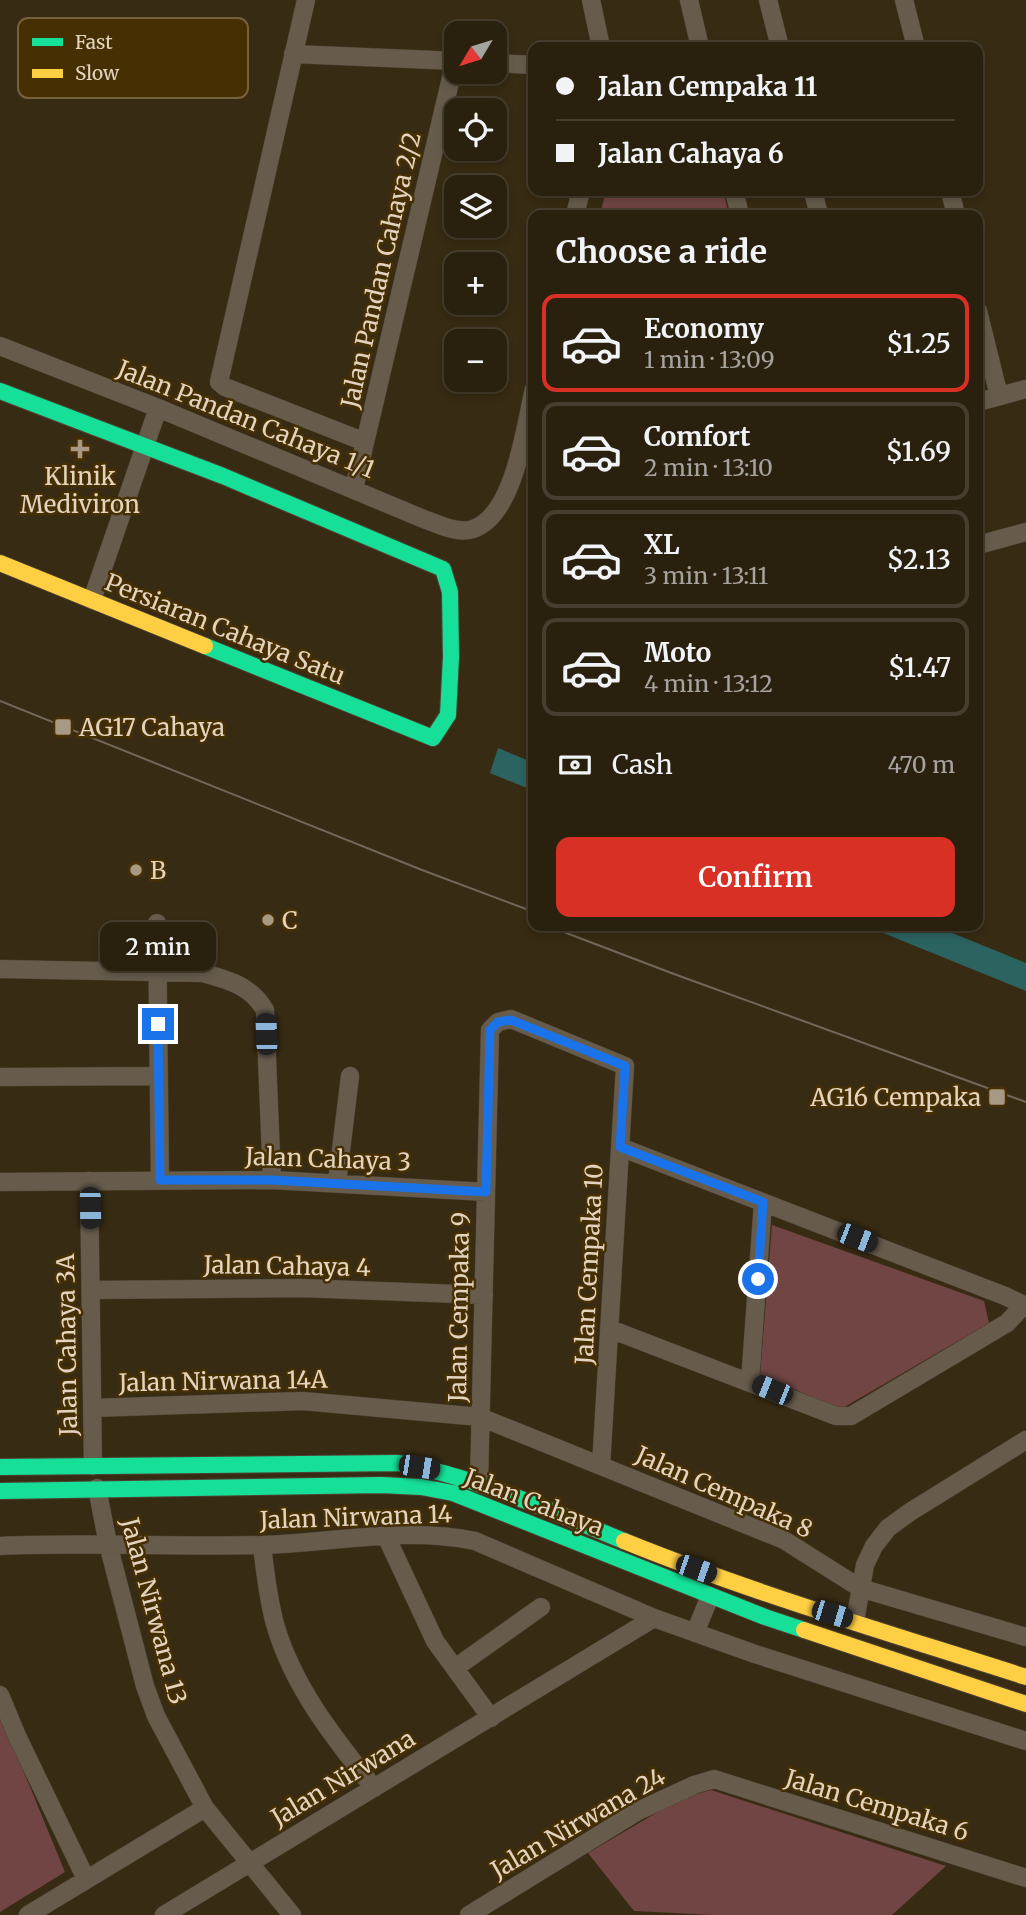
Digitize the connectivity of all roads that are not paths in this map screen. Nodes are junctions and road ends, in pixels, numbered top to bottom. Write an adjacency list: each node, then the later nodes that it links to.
1 (306, 0): 10 (street)
2 (591, 0): 6 (street)
3 (689, 0): 7 (street)
4 (768, 0): 8 (street)
5 (904, 0): 9 (street)
6 (600, 42)
7 (699, 42)
8 (779, 42)
9 (915, 42)
10 (293, 54): 11 (street); 23 (street)
11 (444, 60)
12 (508, 64): 13 (street)
13 (528, 65)
14 (451, 84): 23 (street, Jalan Pandan Cahaya 2/2)
15 (983, 331): 19 (street)
16 (0, 346): 21 (street, Jalan Pandan Cahaya 1/1)
17 (1026, 389): 19 (street)
18 (0, 391): 24 (main road)
19 (999, 396): 20 (street)
20 (983, 401)
21 (158, 408): 24 (street); 25 (street, Jalan Pandan Cahaya 1/1)
22 (528, 414): 25 (street, Jalan Pandan Cahaya 1/1)
23 (365, 442): 25 (street, Jalan Pandan Cahaya 2/2)
24 (147, 444): 29 (street); 29 (main road, Persiaran Cahaya Satu)
25 (354, 489)
26 (1026, 532): 27 (street)
27 (983, 544)
28 (0, 563): 29 (main road, Persiaran Cahaya Satu)
29 (92, 600)
30 (157, 923): 32 (street)
31 (0, 969): 32 (street)
32 (157, 971): 34 (street); 39 (street)
33 (625, 1066): 37 (street, Jalan Cempaka 10); 43 (street, Jalan Cempaka 9)
34 (159, 1076): 36 (street); 38 (street)
35 (350, 1076): 42 (street)
36 (0, 1077)
37 (620, 1147): 44 (street); 48 (street, Jalan Cempaka 10)
38 (160, 1180): 39 (street, Jalan Cahaya 3); 40 (street, Jalan Cahaya 3)
39 (272, 1180): 42 (street, Jalan Cahaya 3)
40 (89, 1181): 41 (street, Jalan Cahaya 3); 45 (street, Jalan Cahaya 3A)
41 (0, 1182)
42 (337, 1183): 43 (street, Jalan Cahaya 3)
43 (486, 1192): 46 (street, Jalan Cempaka 9)
44 (763, 1202): 47 (street); 49 (street)
45 (90, 1290): 46 (street, Jalan Cahaya 4); 50 (street, Jalan Cahaya 3A)
46 (484, 1295): 51 (street, Jalan Cempaka 9)
47 (1024, 1305): 49 (street)
48 (610, 1329): 49 (street); 54 (street, Jalan Cempaka 10)
49 (750, 1382)
50 (92, 1408): 51 (street, Jalan Nirwana 14A); 53 (street, Jalan Cahaya 3A)
51 (480, 1417): 54 (street, Jalan Cempaka 8); 56 (street, Jalan Cempaka 9)
52 (1026, 1440): 63 (street)
53 (93, 1466): 55 (main road, Jalan Cahaya); 56 (main road, Jalan Cahaya)
54 (601, 1466): 63 (street, Jalan Cempaka 8)
55 (0, 1467)
56 (479, 1482): 67 (main road, Jalan Cahaya)
57 (97, 1488): 58 (main road, Jalan Cahaya); 60 (street, Jalan Nirwana 13); 64 (main road, Jalan Cahaya)
58 (0, 1490)
59 (386, 1536): 61 (street, Jalan Nirwana 14); 66 (street, Jalan Nirwana 14); 70 (street)
60 (108, 1544): 61 (street, Jalan Nirwana 14); 62 (street, Jalan Nirwana 14); 78 (street, Jalan Nirwana 13)
61 (262, 1545): 77 (street)
62 (0, 1546)
63 (860, 1588): 67 (street); 69 (street, Jalan Cempaka 8)
64 (710, 1596): 68 (street); 73 (main road, Jalan Cahaya)
65 (541, 1607): 70 (street)
66 (654, 1618): 68 (street, Jalan Nirwana 14); 74 (street)
67 (855, 1621): 71 (main road, Jalan Cahaya)
68 (695, 1633): 75 (street, Jalan Nirwana 14)
69 (1026, 1637)
70 (455, 1668): 74 (street)
71 (1026, 1677)
72 (0, 1695): 81 (street)
73 (1026, 1704)
74 (491, 1718): 77 (street, Jalan Nirwana)
75 (1026, 1741)
76 (714, 1779): 80 (street, Jalan Cempaka 6); 85 (street, Jalan Nirwana 24)
77 (374, 1788): 79 (street, Jalan Nirwana)
78 (205, 1808): 79 (street, Jalan Nirwana 13); 81 (street)
79 (250, 1863): 83 (street, Jalan Nirwana); 84 (street, Jalan Nirwana 13)
80 (1026, 1878)
81 (86, 1879): 82 (street)
82 (27, 1915)
83 (164, 1915)
84 (292, 1915)
85 (469, 1915)

